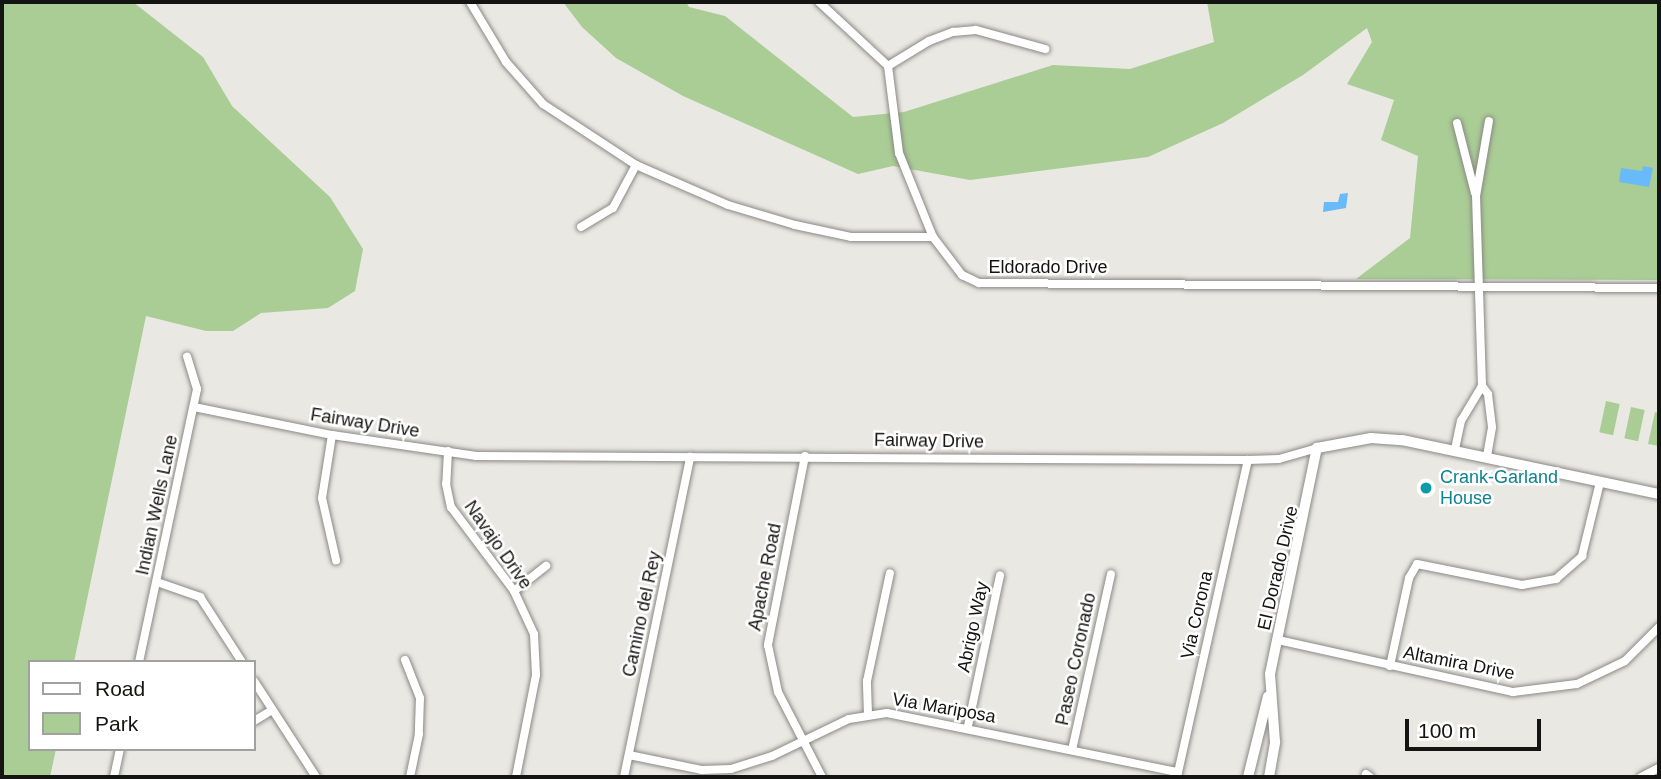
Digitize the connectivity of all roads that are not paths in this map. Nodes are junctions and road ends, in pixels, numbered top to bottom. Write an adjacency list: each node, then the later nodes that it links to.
1 (470, 2): 7 (street)
2 (819, 2): 4 (street)
3 (1045, 48): 4 (street)
4 (888, 66): 10 (street, Eldorado Drive)
5 (1489, 121): 8 (street)
6 (1457, 123): 8 (street)
7 (636, 165): 9 (street); 10 (street)
8 (1476, 196): 11 (street)
9 (581, 227)
10 (933, 237): 11 (street, Eldorado Drive)
11 (1479, 287): 12 (street, Eldorado Drive); 14 (street)
12 (1659, 288)
13 (187, 356): 15 (street, Indian Wells Lane)
14 (1482, 386): 18 (street); 21 (street)
15 (194, 407): 16 (street, Fairway Drive); 31 (street, Indian Wells Lane)
16 (332, 435): 19 (street, Fairway Drive); 26 (street)
17 (1317, 448): 18 (street, Fairway Drive); 23 (street, Fairway Drive); 34 (street, El Dorado Drive)
18 (1455, 449): 21 (street, Fairway Drive)
19 (448, 451): 22 (street, Fairway Drive); 32 (street, Navajo Drive)
20 (806, 456): 22 (street, Fairway Drive); 23 (street, Fairway Drive); 45 (street, Apache Road)
21 (1487, 456): 24 (street, Fairway Drive)
22 (690, 457): 48 (street, Camino del Rey)
23 (1248, 460): 50 (street, Via Corona)
24 (1600, 482): 25 (street, Fairway Drive); 38 (street)
25 (1659, 494)
26 (336, 560)
27 (546, 566): 32 (street)
28 (890, 573): 42 (street)
29 (1111, 574): 46 (street, Paseo Coronado)
30 (1000, 575): 44 (street, Abrigo Way)
31 (157, 582): 35 (street, Indian Wells Lane); 36 (street)
32 (514, 591): 54 (street, Navajo Drive)
33 (1659, 627): 38 (street, Altamira Drive)
34 (1278, 640): 38 (street, Altamira Drive); 40 (street, El Dorado Drive)
35 (139, 660)
36 (241, 660)
37 (405, 660): 53 (street)
38 (1390, 666)
39 (256, 684): 41 (street)
40 (1268, 696): 57 (street, El Dorado Drive); 58 (street, El Dorado Drive)
41 (272, 710): 43 (street); 52 (street)
42 (868, 714): 44 (street, Via Mariposa); 45 (street, Via Mariposa)
43 (256, 720)
44 (968, 726): 46 (street, Via Mariposa)
45 (803, 740): 48 (street, Via Mariposa); 56 (street, Apache Road)
46 (1072, 750): 50 (street, Via Mariposa)
47 (120, 751): 51 (street)
48 (629, 755): 55 (street, Camino del Rey)
49 (1659, 768): 59 (street)
50 (1178, 774)
51 (114, 777)
52 (316, 777)
53 (410, 777)
54 (516, 777)
55 (624, 777)
56 (822, 777)
57 (1248, 777)
58 (1269, 777)
59 (1641, 777)

